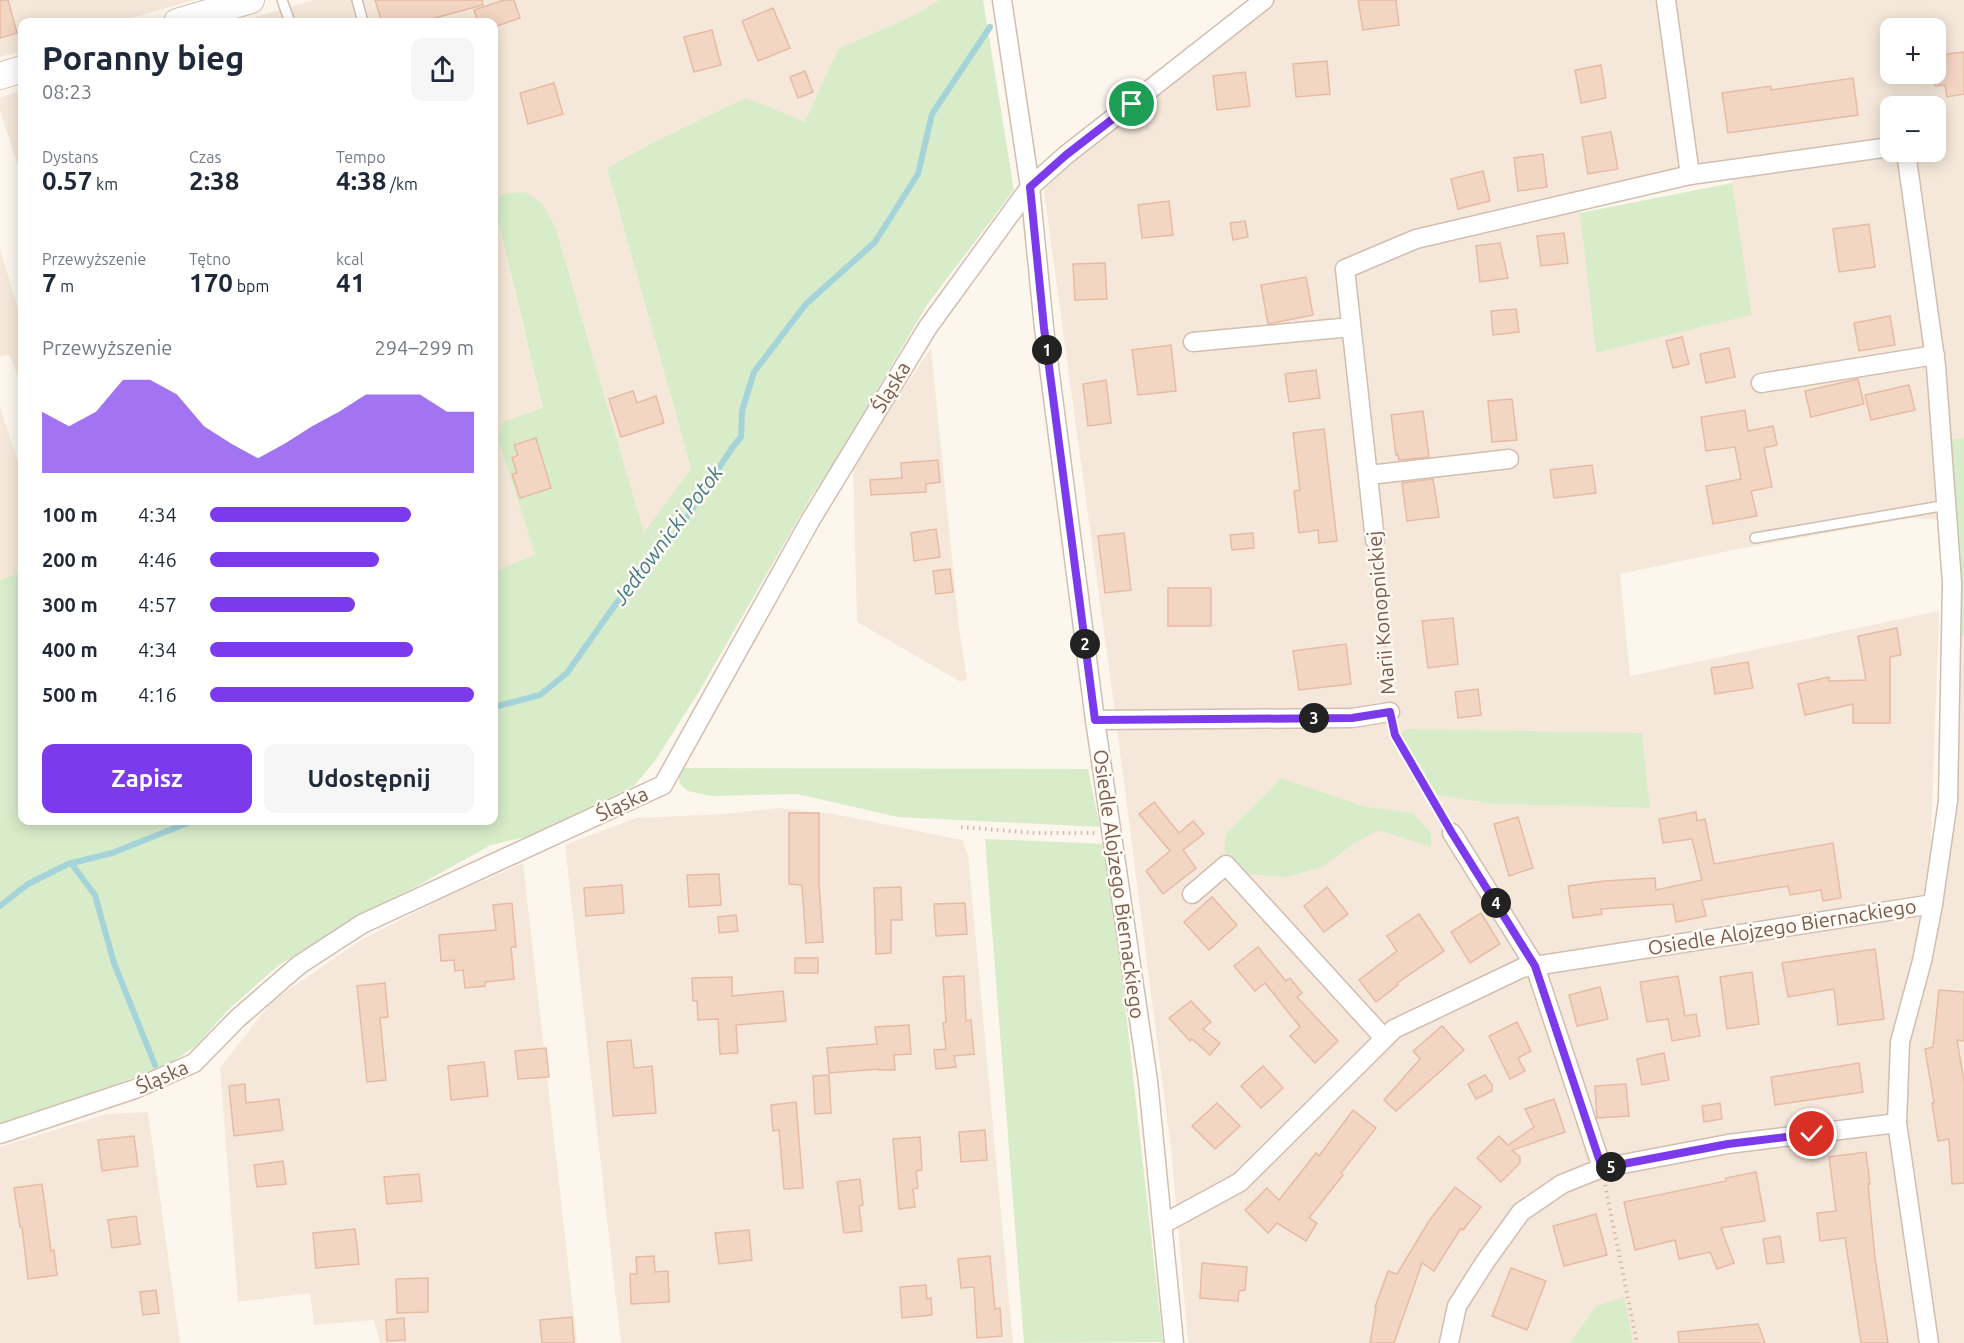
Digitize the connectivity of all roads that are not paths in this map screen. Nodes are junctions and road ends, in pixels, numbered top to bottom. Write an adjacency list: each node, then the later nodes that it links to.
1 (251, 0): 7 (main road)
2 (282, 0): 8 (lane)
3 (357, 0): 9 (lane)
4 (1002, 0): 15 (street)
5 (1264, 0): 15 (street, Śląska)
6 (1666, 0): 14 (street)
7 (190, 18)
8 (289, 18)
9 (362, 18)
10 (18, 70): 11 (main road)
11 (0, 76)
12 (1880, 148): 14 (street, Marii Konopnickiej)
13 (1907, 162): 18 (street)
14 (1690, 175): 16 (street, Marii Konopnickiej)
15 (1030, 187): 26 (street, Osiedle Alojzego Biernackiego); 33 (street, Śląska)
16 (1352, 327): 17 (street); 21 (street, Marii Konopnickiej)
17 (1193, 342)
18 (1935, 356): 19 (street); 22 (street)
19 (1761, 383)
20 (1509, 459): 21 (street)
21 (1369, 475): 24 (street, Marii Konopnickiej)
22 (1947, 505): 23 (lane); 29 (street)
23 (1755, 538)
24 (1376, 540)
25 (1390, 712): 26 (street, Marii Konopnickiej)
26 (1095, 720): 35 (street, Osiedle Alojzego Biernackiego)
27 (1452, 833): 30 (street)
28 (1192, 894): 31 (street)
29 (1933, 904): 30 (street, Osiedle Alojzego Biernackiego); 32 (street, Osiedle Alojzego Biernackiego)
30 (1535, 966): 31 (street, Osiedle Alojzego Biernackiego); 34 (street)
31 (1384, 1038): 35 (street, Osiedle Alojzego Biernackiego)
32 (1897, 1123): 34 (street); 38 (street, Osiedle Alojzego Biernackiego)
33 (0, 1134)
34 (1602, 1168): 37 (street)
35 (1163, 1224): 36 (street, Osiedle Alojzego Biernackiego)
36 (1174, 1343)
37 (1449, 1343)
38 (1929, 1343)

